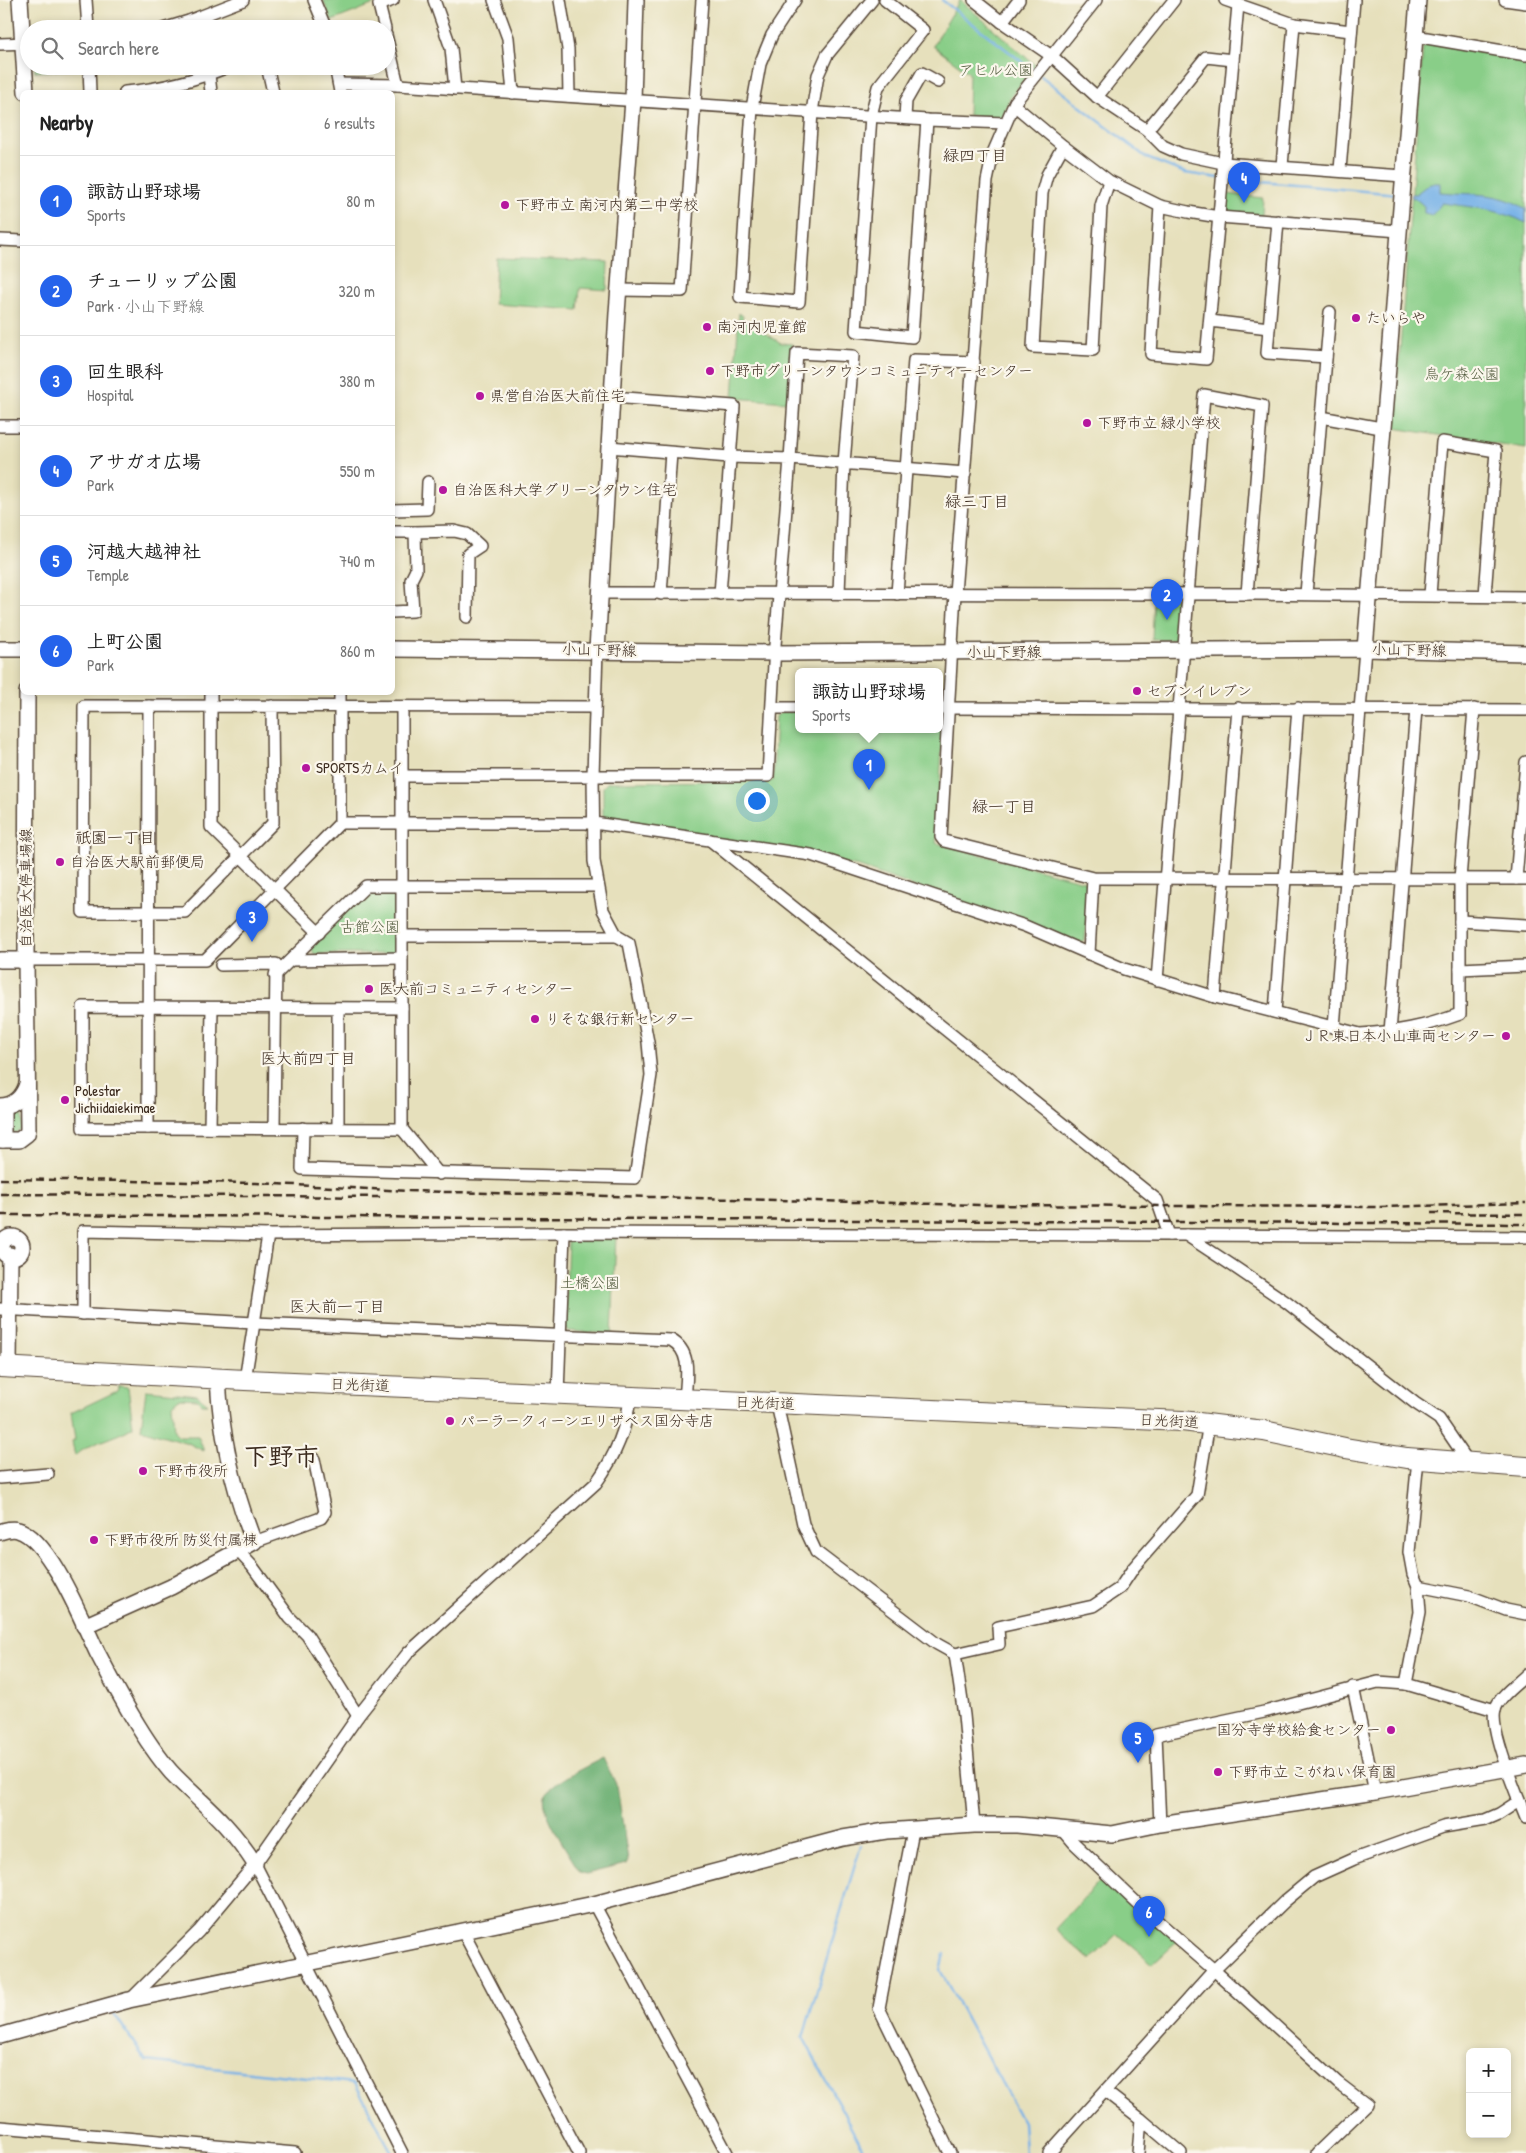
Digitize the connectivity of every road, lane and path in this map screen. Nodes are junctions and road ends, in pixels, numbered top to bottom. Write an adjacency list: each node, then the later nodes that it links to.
1 (20, 0): 24 (street)
2 (86, 0): 25 (street)
3 (243, 0): 26 (street)
4 (314, 0): 27 (street)
5 (393, 0): 28 (street)
6 (434, 0): 47 (street)
7 (494, 0): 53 (street)
8 (560, 0): 54 (street)
9 (636, 0): 56 (street)
10 (702, 0): 57 (street)
11 (872, 0): 60 (street)
12 (885, 0): 61 (street)
13 (974, 0): 29 (street)
14 (1019, 0): 29 (street)
15 (1096, 0): 36 (street)
16 (1174, 0): 55 (street)
17 (1225, 0): 23 (street)
18 (1354, 0): 31 (street)
19 (1418, 0): 32 (street)
20 (1505, 0): 22 (street)
21 (792, 1): 59 (street)
22 (1526, 4)
23 (1238, 5): 30 (street); 37 (street)
24 (23, 20)
25 (87, 20)
26 (192, 20)
27 (322, 20)
28 (383, 20)
29 (1002, 22): 36 (street)
30 (1294, 24): 31 (street); 68 (street)
31 (1351, 31): 69 (street)
32 (1415, 36): 35 (street); 70 (street)
33 (20, 43): 34 (street)
34 (0, 44)
35 (1526, 55)
36 (1053, 57): 55 (street); 58 (street)
37 (1233, 60): 65 (street); 67 (street)
38 (395, 72): 45 (street)
39 (26, 75): 48 (street)
40 (89, 75): 49 (street)
41 (209, 75): 50 (street); 51 (street)
42 (269, 75): 52 (street)
43 (337, 75): 46 (street)
44 (938, 82): 62 (street)
45 (398, 85): 46 (street); 47 (street)
46 (340, 88)
47 (455, 89): 53 (street)
48 (26, 90)
49 (90, 90)
50 (158, 90)
51 (211, 90)
52 (273, 90)
53 (513, 93): 54 (street)
54 (569, 96): 56 (street)
55 (1097, 97): 65 (street)
56 (633, 100): 57 (street); 78 (street)
57 (695, 104): 59 (street); 78 (street)
58 (1014, 105): 64 (street); 66 (street)
59 (752, 108): 60 (street); 60 (street)
60 (812, 112): 61 (street)
61 (870, 116): 62 (street); 63 (street)
62 (905, 118): 63 (street)
63 (927, 120): 64 (street)
64 (1005, 123): 83 (street)
65 (1146, 130): 67 (street)
66 (1063, 146): 71 (street); 71 (street)
67 (1224, 162): 68 (street); 73 (street)
68 (1282, 166): 69 (street)
69 (1340, 170): 70 (street)
70 (1403, 176): 75 (street)
71 (1109, 181): 72 (street)
72 (1160, 206): 73 (street); 80 (street)
73 (1219, 217): 74 (street); 80 (street)
74 (1278, 221): 75 (street); 81 (street)
75 (1399, 231): 88 (street)
76 (0, 240): 77 (street)
77 (20, 241)
78 (619, 290): 84 (street)
79 (1330, 312): 82 (street)
80 (1210, 322): 81 (street)
81 (1269, 328): 82 (street)
82 (1326, 357): 85 (street)
83 (974, 362): 94 (street); 95 (street)
84 (612, 397): 89 (street); 91 (street)
85 (1321, 417): 88 (street); 109 (street)
86 (0, 426): 87 (street)
87 (20, 426)
88 (1381, 428): 110 (street)
89 (610, 447): 90 (street); 100 (street)
90 (671, 452): 91 (street); 103 (street)
91 (729, 457): 92 (street); 104 (street)
92 (790, 459): 93 (street); 93 (street); 105 (street)
93 (844, 463): 94 (street); 101 (street)
94 (906, 468): 95 (street); 106 (street)
95 (965, 473): 102 (street)
96 (428, 482): 97 (street)
97 (395, 510)
98 (395, 532): 99 (street)
99 (415, 532): 114 (street); 115 (street)
100 (600, 593): 103 (street); 120 (street)
101 (839, 593): 105 (street); 106 (street)
102 (955, 593): 106 (street); 107 (street); 122 (street)
103 (662, 594): 104 (street)
104 (720, 594): 105 (street)
105 (779, 594): 123 (street)
106 (898, 594)
107 (1190, 594): 108 (street); 108 (street); 121 (street)
108 (1247, 594): 109 (street)
109 (1306, 594): 110 (street)
110 (1369, 594): 111 (street); 119 (street)
111 (1430, 595): 112 (street); 112 (street)
112 (1485, 595): 113 (street)
113 (1526, 597)
114 (395, 612)
115 (467, 617)
116 (0, 648): 117 (street)
117 (20, 649)
118 (395, 649): 120 (street, 小山下野線)
119 (1365, 649): 121 (street, 小山下野線); 124 (street, 小山下野線); 140 (street)
120 (597, 650): 123 (street, 小山下野線); 133 (street)
121 (1183, 651): 122 (street, 小山下野線); 137 (street)
122 (952, 652): 123 (street, 小山下野線); 136 (street)
123 (775, 653): 134 (street)
124 (1526, 653)
125 (27, 695): 172 (street, 自治医大停車場線)
126 (211, 695): 129 (street)
127 (340, 695): 131 (street)
128 (149, 706): 129 (street); 163 (street); 163 (street)
129 (211, 706): 130 (street); 151 (street)
130 (272, 706): 131 (street); 151 (street)
131 (339, 707): 132 (street); 147 (street)
132 (402, 707): 133 (street); 146 (street)
133 (594, 707): 145 (street)
134 (772, 708): 135 (street); 145 (street)
135 (795, 708)
136 (944, 708): 137 (street); 153 (street)
137 (1179, 708): 138 (street); 154 (street)
138 (1238, 708): 139 (street); 152 (street)
139 (1298, 708): 140 (street); 155 (street)
140 (1360, 708): 141 (street); 156 (street)
141 (1416, 708): 142 (street); 157 (street)
142 (1474, 709): 143 (street); 158 (street)
143 (1526, 710)
144 (1526, 762): 159 (street)
145 (593, 775): 146 (street); 149 (street)
146 (402, 776): 148 (street)
147 (340, 823): 148 (street); 162 (street)
148 (402, 823): 149 (street); 160 (street)
149 (594, 823): 150 (street); 161 (street)
150 (710, 840): 169 (street); 201 (street)
151 (240, 856): 162 (street); 163 (street)
152 (1226, 877): 154 (street); 155 (street); 180 (street)
153 (1093, 878): 154 (street); 169 (street)
154 (1165, 878): 179 (street)
155 (1285, 878): 156 (street); 186 (street)
156 (1346, 878): 157 (street); 187 (street)
157 (1402, 878): 158 (street); 188 (street)
158 (1460, 879): 159 (street); 164 (street)
159 (1521, 879)
160 (402, 886): 161 (street); 166 (street); 167 (street)
161 (598, 886): 168 (street)
162 (274, 889): 166 (street); 173 (street)
163 (148, 912): 173 (street)
164 (1460, 921): 165 (street); 177 (street)
165 (1526, 925)
166 (319, 933): 174 (street)
167 (402, 936): 168 (street); 170 (street)
168 (617, 936): 198 (street)
169 (1089, 954): 179 (street)
170 (402, 958): 174 (street); 185 (street)
171 (0, 960): 172 (street)
172 (26, 960): 173 (street); 189 (street, 自治医大停車場線)
173 (148, 960): 181 (street)
174 (292, 960): 178 (street)
175 (221, 964): 178 (street)
176 (1526, 966): 177 (street)
177 (1460, 969): 188 (street)
178 (275, 976): 183 (street)
179 (1157, 980): 180 (street)
180 (1215, 997): 186 (street)
181 (148, 1007): 182 (street); 191 (street); 191 (street)
182 (212, 1008): 183 (street); 192 (street)
183 (275, 1008): 184 (street); 193 (street)
184 (338, 1008): 185 (street); 195 (street)
185 (402, 1008): 196 (street)
186 (1275, 1012): 187 (street)
187 (1334, 1027): 188 (street)
188 (1390, 1032)
189 (27, 1084): 190 (street); 197 (street, 自治医大停車場線)
190 (2, 1106): 197 (street)
191 (148, 1128): 192 (street)
192 (210, 1128): 193 (street)
193 (274, 1128): 194 (street)
194 (302, 1128): 195 (street); 198 (street)
195 (338, 1129): 196 (street)
196 (402, 1129): 198 (street)
197 (2, 1140)
198 (439, 1174)
199 (564, 1232): 200 (street); 201 (street); 208 (street)
200 (268, 1235): 206 (street); 207 (street)
201 (1169, 1235): 202 (street)
202 (1186, 1235): 203 (street); 219 (street)
203 (1526, 1237)
204 (10, 1255): 205 (street)
205 (5, 1309): 206 (street); 209 (street)
206 (83, 1314): 207 (street)
207 (254, 1323): 208 (street); 211 (street)
208 (560, 1335): 212 (street); 214 (street)
209 (5, 1367): 210 (highway, 日光街道)
210 (218, 1379): 211 (highway, 日光街道); 224 (street)
211 (245, 1380): 212 (highway, 日光街道)
212 (558, 1394): 213 (highway, 日光街道)
213 (630, 1397): 214 (highway, 日光街道); 234 (street)
214 (685, 1400): 215 (highway, 日光街道)
215 (777, 1404): 216 (highway, 日光街道); 229 (street)
216 (1209, 1423): 218 (highway, 日光街道); 229 (street)
217 (314, 1459): 224 (street)
218 (1418, 1459): 219 (highway, 日光街道); 226 (street)
219 (1469, 1463): 220 (highway, 日光街道)
220 (1526, 1467)
221 (48, 1474): 222 (street)
222 (0, 1478)
223 (0, 1532): 228 (street)
224 (254, 1542): 225 (street)
225 (238, 1551): 228 (street); 234 (street)
226 (1418, 1586): 227 (street); 231 (street)
227 (1526, 1614)
228 (84, 1626): 244 (street)
229 (955, 1654): 241 (street)
230 (1526, 1675): 233 (street)
231 (1406, 1684): 232 (street); 233 (street)
232 (1353, 1687): 237 (street); 240 (street)
233 (1495, 1710): 236 (street)
234 (358, 1716): 244 (street)
235 (1526, 1765): 236 (street)
236 (1508, 1770): 237 (street); 238 (street)
237 (1375, 1792): 240 (street)
238 (1519, 1801): 239 (street); 248 (street)
239 (1526, 1818)
240 (1160, 1824): 243 (street)
241 (974, 1825): 242 (street); 243 (street)
242 (913, 1830): 245 (street); 258 (street)
243 (1063, 1830): 248 (street)
244 (255, 1864): 247 (street); 249 (street)
245 (594, 1904): 246 (street); 257 (street)
246 (462, 1930): 247 (street); 256 (street)
247 (308, 1964): 249 (street); 255 (street)
248 (1214, 1970): 251 (street); 262 (street)
249 (129, 2000): 250 (street)
250 (0, 2036)
251 (1106, 2092): 252 (street); 259 (street)
252 (1141, 2119): 260 (street); 261 (street)
253 (0, 2127): 254 (street)
254 (295, 2153)
255 (402, 2153)
256 (578, 2153)
257 (727, 2153)
258 (950, 2153)
259 (1049, 2153)
260 (1138, 2153)
261 (1181, 2153)
262 (1317, 2153)

